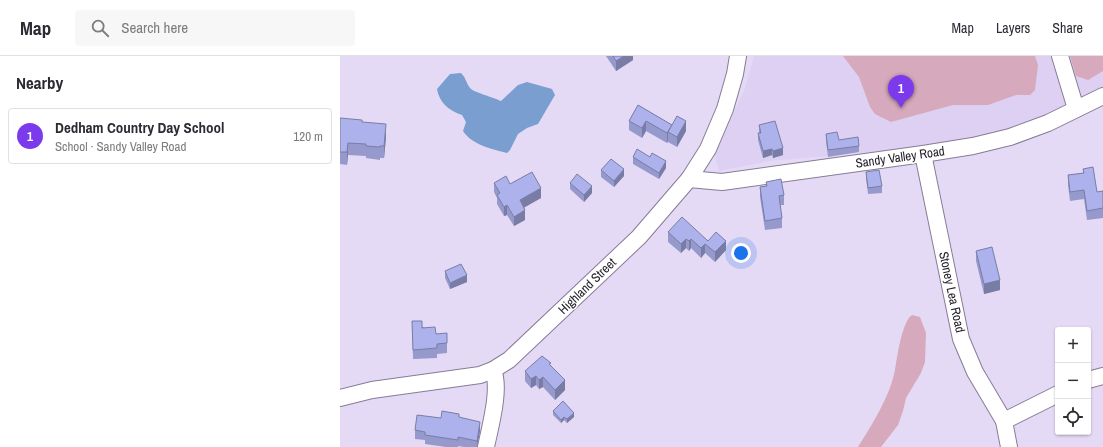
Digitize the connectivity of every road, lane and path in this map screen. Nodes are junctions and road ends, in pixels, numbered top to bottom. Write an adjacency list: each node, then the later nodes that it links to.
1 (738, 56): 6 (street, Highland Street)
2 (1060, 56): 4 (street)
3 (1103, 96): 4 (street, Sandy Valley Road)
4 (1076, 109): 5 (street, Sandy Valley Road)
5 (924, 154): 6 (street, Sandy Valley Road); 12 (street, Stoney Lea Road)
6 (688, 179): 7 (street, Highland Street)
7 (493, 370): 11 (street, Highland Street); 13 (street)
8 (1103, 376): 9 (street)
9 (1091, 379)
10 (1055, 396): 12 (street)
11 (340, 398)
12 (1004, 421): 14 (street, Stoney Lea Road)
13 (486, 447)
14 (1010, 447)

